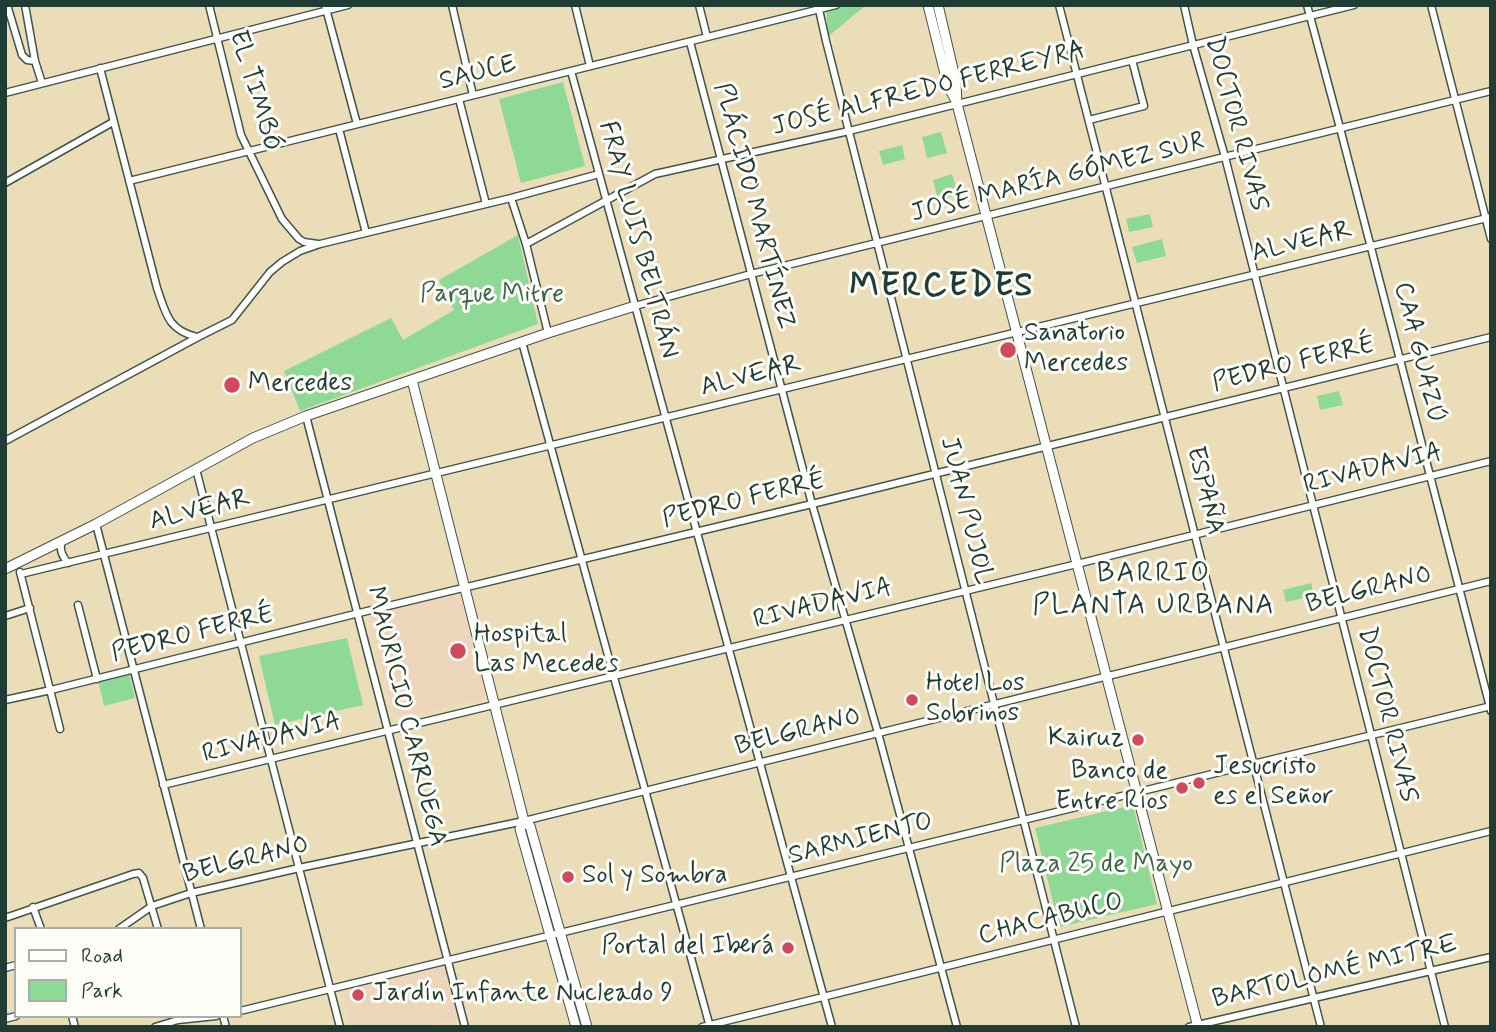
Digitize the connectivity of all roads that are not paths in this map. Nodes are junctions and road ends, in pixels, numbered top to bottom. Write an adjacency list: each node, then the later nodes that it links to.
1 (9, 5): 24 (street)
2 (25, 5): 24 (street)
3 (209, 5): 20 (street, EL TIMBÓ)
4 (348, 5): 16 (street)
5 (452, 5): 32 (street)
6 (575, 5): 25 (street)
7 (699, 5): 19 (street)
8 (836, 5): 17 (street, SAUCE)
9 (928, 5): 35 (street)
10 (939, 5): 35 (street)
11 (1059, 5): 28 (street, ESPAÑA)
12 (1184, 5): 22 (street, DOCTOR RIVAS)
13 (1307, 5): 18 (street, CAA GUAZÚ)
14 (1354, 5): 18 (street, JOSÉ ALFREDO FERREYRA)
15 (1431, 5): 34 (street)
16 (326, 8): 20 (street); 38 (street)
17 (818, 8): 19 (street, SAUCE); 41 (street, JUAN PUJOL)
18 (1309, 16): 22 (street, JOSÉ ALFREDO FERREYRA); 40 (street, CAA GUAZÚ)
19 (706, 37): 21 (street, SAUCE)
20 (216, 39): 26 (street); 42 (street, EL TIMBÓ)
21 (690, 42): 25 (street, SAUCE); 44 (street, PLÁCIDO MARTÍNEZ)
22 (1193, 45): 23 (street, JOSÉ ALFREDO FERREYRA); 43 (street, DOCTOR RIVAS)
23 (1132, 60): 28 (street, JOSÉ ALFREDO FERREYRA); 36 (street)
24 (35, 61): 29 (street)
25 (590, 66): 27 (street, SAUCE)
26 (100, 68): 29 (street); 37 (street)
27 (571, 71): 32 (street, SAUCE); 45 (street, FRAY LUIS BELTRÁN)
28 (1077, 74): 35 (street, JOSÉ ALFREDO FERREYRA); 36 (street, ESPAÑA)
29 (42, 83): 31 (street)
30 (1491, 91): 34 (street, JOSÉ MARÍA GÓMEZ SUR)
31 (5, 93)
32 (473, 95): 33 (street, SAUCE)
33 (459, 99): 38 (street, SAUCE); 51 (street)
34 (1455, 100): 40 (street, JOSÉ MARÍA GÓMEZ SUR); 53 (street)
35 (957, 104): 41 (street, JOSÉ ALFREDO FERREYRA); 52 (street)
36 (1089, 120): 48 (street, ESPAÑA)
37 (113, 122): 46 (street); 47 (street)
38 (357, 124): 39 (street, SAUCE)
39 (339, 128): 42 (street, SAUCE); 54 (street)
40 (1340, 128): 43 (street, JOSÉ MARÍA GÓMEZ SUR); 60 (street, CAA GUAZÚ)
41 (849, 131): 44 (street, JOSÉ ALFREDO FERREYRA); 57 (street, JUAN PUJOL)
42 (248, 151): 46 (street, SAUCE); 55 (street, EL TIMBÓ)
43 (1225, 157): 48 (street, JOSÉ MARÍA GÓMEZ SUR); 63 (street, DOCTOR RIVAS)
44 (721, 159): 50 (street, JOSÉ ALFREDO FERREYRA); 62 (street, PLÁCIDO MARTÍNEZ)
45 (599, 174): 49 (street); 50 (street, FRAY LUIS BELTRÁN)
46 (129, 181): 68 (street)
47 (5, 183)
48 (1106, 186): 52 (street, JOSÉ MARÍA GÓMEZ SUR); 64 (street, ESPAÑA)
49 (511, 198): 51 (street); 59 (street)
50 (606, 201): 59 (street, JOSÉ ALFREDO FERREYRA); 65 (street, FRAY LUIS BELTRÁN)
51 (486, 204): 54 (street)
52 (987, 216): 57 (street, JOSÉ MARÍA GÓMEZ SUR); 66 (street)
53 (1488, 218): 56 (street); 60 (street, ALVEAR)
54 (366, 233): 58 (street)
55 (297, 237): 58 (street); 61 (street)
56 (1491, 239)
57 (877, 243): 62 (street, JOSÉ MARÍA GÓMEZ SUR); 71 (street, JUAN PUJOL)
58 (320, 244): 61 (street)
59 (526, 244): 67 (street)
60 (1371, 246): 63 (street, ALVEAR); 72 (street, CAA GUAZÚ)
61 (290, 257): 68 (street)
62 (751, 274): 65 (street, JOSÉ MARÍA GÓMEZ SUR); 75 (street, PLÁCIDO MARTÍNEZ)
63 (1255, 275): 64 (street, ALVEAR); 74 (street, DOCTOR RIVAS)
64 (1136, 304): 66 (street, ALVEAR); 77 (street, ESPAÑA)
65 (635, 306): 67 (street); 78 (street, FRAY LUIS BELTRÁN)
66 (1017, 332): 71 (street, ALVEAR); 81 (street)
67 (548, 333): 70 (street)
68 (198, 337): 79 (street)
69 (1491, 337): 72 (street, PEDRO FERRÉ)
70 (522, 342): 73 (street); 80 (street)
71 (906, 359): 75 (street, ALVEAR); 85 (street, JUAN PUJOL)
72 (1400, 359): 74 (street, PEDRO FERRÉ); 86 (street, CAA GUAZÚ)
73 (412, 380): 76 (street); 84 (street)
74 (1283, 388): 77 (street, PEDRO FERRÉ); 89 (street, DOCTOR RIVAS)
75 (781, 390): 78 (street, ALVEAR); 88 (street, PLÁCIDO MARTÍNEZ)
76 (306, 416): 83 (street); 87 (street, MAURICIO CARRUEGA)
77 (1165, 417): 81 (street, PEDRO FERRÉ); 93 (street, ESPAÑA)
78 (665, 418): 80 (street, ALVEAR); 92 (street, FRAY LUIS BELTRÁN)
79 (5, 441)
80 (550, 446): 84 (street, ALVEAR); 96 (street)
81 (1047, 446): 85 (street, PEDRO FERRÉ); 99 (street)
82 (1491, 461): 86 (street, RIVADAVIA)
83 (196, 469): 90 (street); 91 (street)
84 (436, 473): 87 (street, ALVEAR); 103 (street)
85 (936, 473): 88 (street, PEDRO FERRÉ); 105 (street, JUAN PUJOL)
86 (1430, 476): 89 (street, RIVADAVIA); 104 (street, CAA GUAZÚ)
87 (329, 499): 91 (street, ALVEAR); 108 (street, MAURICIO CARRUEGA)
88 (812, 504): 92 (street, PEDRO FERRÉ); 111 (street, PLÁCIDO MARTÍNEZ)
89 (1313, 505): 93 (street, RIVADAVIA); 110 (street, DOCTOR RIVAS)
90 (96, 524): 94 (street); 95 (street)
91 (211, 528): 95 (street, ALVEAR); 112 (street)
92 (696, 532): 96 (street, PEDRO FERRÉ); 113 (street, FRAY LUIS BELTRÁN)
93 (1195, 534): 99 (street, RIVADAVIA); 114 (street, ESPAÑA)
94 (61, 542): 97 (street); 98 (street)
95 (104, 554): 97 (street, ALVEAR); 115 (street)
96 (582, 560): 103 (street, PEDRO FERRÉ); 116 (street)
97 (68, 563): 101 (street, ALVEAR)
98 (16, 564): 100 (street); 101 (street)
99 (1077, 564): 105 (street, RIVADAVIA); 117 (street)
100 (5, 569)
101 (20, 574): 107 (street)
102 (1491, 581): 104 (street, BELGRANO)
103 (465, 587): 108 (street, PEDRO FERRÉ); 121 (street)
104 (1459, 589): 110 (street, BELGRANO); 123 (street, CAA GUAZÚ)
105 (965, 590): 111 (street, RIVADAVIA); 122 (street, JUAN PUJOL)
106 (78, 604): 118 (street)
107 (30, 608): 109 (street); 119 (street)
108 (359, 613): 112 (street, PEDRO FERRÉ); 125 (street, MAURICIO CARRUEGA)
109 (5, 616)
110 (1342, 618): 114 (street, BELGRANO); 127 (street, DOCTOR RIVAS)
111 (845, 619): 113 (street, RIVADAVIA); 126 (street, PLÁCIDO MARTÍNEZ)
112 (241, 644): 115 (street, PEDRO FERRÉ); 128 (street)
113 (728, 647): 116 (street, RIVADAVIA); 129 (street, FRAY LUIS BELTRÁN)
114 (1224, 647): 117 (street, BELGRANO); 130 (street, ESPAÑA)
115 (134, 670): 118 (street, PEDRO FERRÉ); 131 (street)
116 (613, 675): 121 (street, RIVADAVIA); 132 (street)
117 (1107, 676): 122 (street, BELGRANO); 133 (street)
118 (97, 679): 119 (street, PEDRO FERRÉ)
119 (51, 690): 120 (street, PEDRO FERRÉ); 124 (street)
120 (5, 700)
121 (494, 704): 125 (street, RIVADAVIA); 135 (street)
122 (994, 704): 126 (street, BELGRANO); 134 (street, JUAN PUJOL)
123 (1490, 708): 127 (street, SARMIENTO)
124 (60, 729)
125 (388, 730): 128 (street, RIVADAVIA); 137 (street, MAURICIO CARRUEGA)
126 (878, 733): 129 (street, BELGRANO); 138 (street, PLÁCIDO MARTÍNEZ)
127 (1371, 735): 130 (street, SARMIENTO); 139 (street, DOCTOR RIVAS)
128 (271, 759): 131 (street, RIVADAVIA); 140 (street)
129 (760, 762): 132 (street, BELGRANO); 141 (street, FRAY LUIS BELTRÁN)
130 (1254, 764): 133 (street, SARMIENTO); 142 (street, ESPAÑA)
131 (163, 785): 143 (street)
132 (645, 791): 135 (street, BELGRANO); 144 (street)
133 (1137, 792): 134 (street, SARMIENTO); 147 (street)
134 (1024, 820): 138 (street, SARMIENTO); 154 (street, JUAN PUJOL)
135 (524, 821): 137 (street, BELGRANO); 153 (street)
136 (1491, 831): 139 (street, CHACABUCO)
137 (417, 842): 140 (street, BELGRANO); 156 (street, MAURICIO CARRUEGA)
138 (909, 848): 141 (street, SARMIENTO); 157 (street, PLÁCIDO MARTÍNEZ)
139 (1401, 853): 142 (street, CHACABUCO); 158 (street, DOCTOR RIVAS)
140 (299, 868): 143 (street, BELGRANO); 159 (street)
141 (791, 877): 144 (street, SARMIENTO); 160 (street, FRAY LUIS BELTRÁN)
142 (1284, 882): 147 (street, CHACABUCO); 161 (street, ESPAÑA)
143 (191, 893): 145 (street, BELGRANO); 152 (street)
144 (676, 905): 153 (street, SARMIENTO); 164 (street)
145 (152, 906): 146 (street); 150 (street, BELGRANO); 151 (street)
146 (33, 907): 148 (street); 149 (street)
147 (1168, 911): 154 (street, CHACABUCO); 165 (street)
148 (5, 918)
149 (40, 927)
150 (122, 927)
151 (157, 927)
152 (200, 927)
153 (555, 934): 156 (street, SARMIENTO); 169 (street); 170 (street)
154 (1054, 939): 157 (street, CHACABUCO); 173 (street, JUAN PUJOL)
155 (1491, 957): 158 (street, BARTOLOMÉ MITRE)
156 (448, 961): 159 (street, SARMIENTO); 168 (street, MAURICIO CARRUEGA)
157 (941, 967): 160 (street, CHACABUCO); 172 (street, PLÁCIDO MARTÍNEZ)
158 (1431, 971): 161 (street, BARTOLOMÉ MITRE); 175 (street, DOCTOR RIVAS)
159 (331, 989): 162 (street, SARMIENTO); 167 (street)
160 (824, 996): 164 (street, CHACABUCO); 171 (street, FRAY LUIS BELTRÁN)
161 (1314, 998): 165 (street, BARTOLOMÉ MITRE); 174 (street, ESPAÑA)
162 (242, 1011)
163 (196, 1018): 166 (street)
164 (707, 1026)
165 (1195, 1026)
166 (155, 1027)
167 (340, 1027)
168 (465, 1027)
169 (576, 1027)
170 (587, 1027)
171 (832, 1027)
172 (957, 1027)
173 (1076, 1027)
174 (1321, 1027)
175 (1445, 1027)

